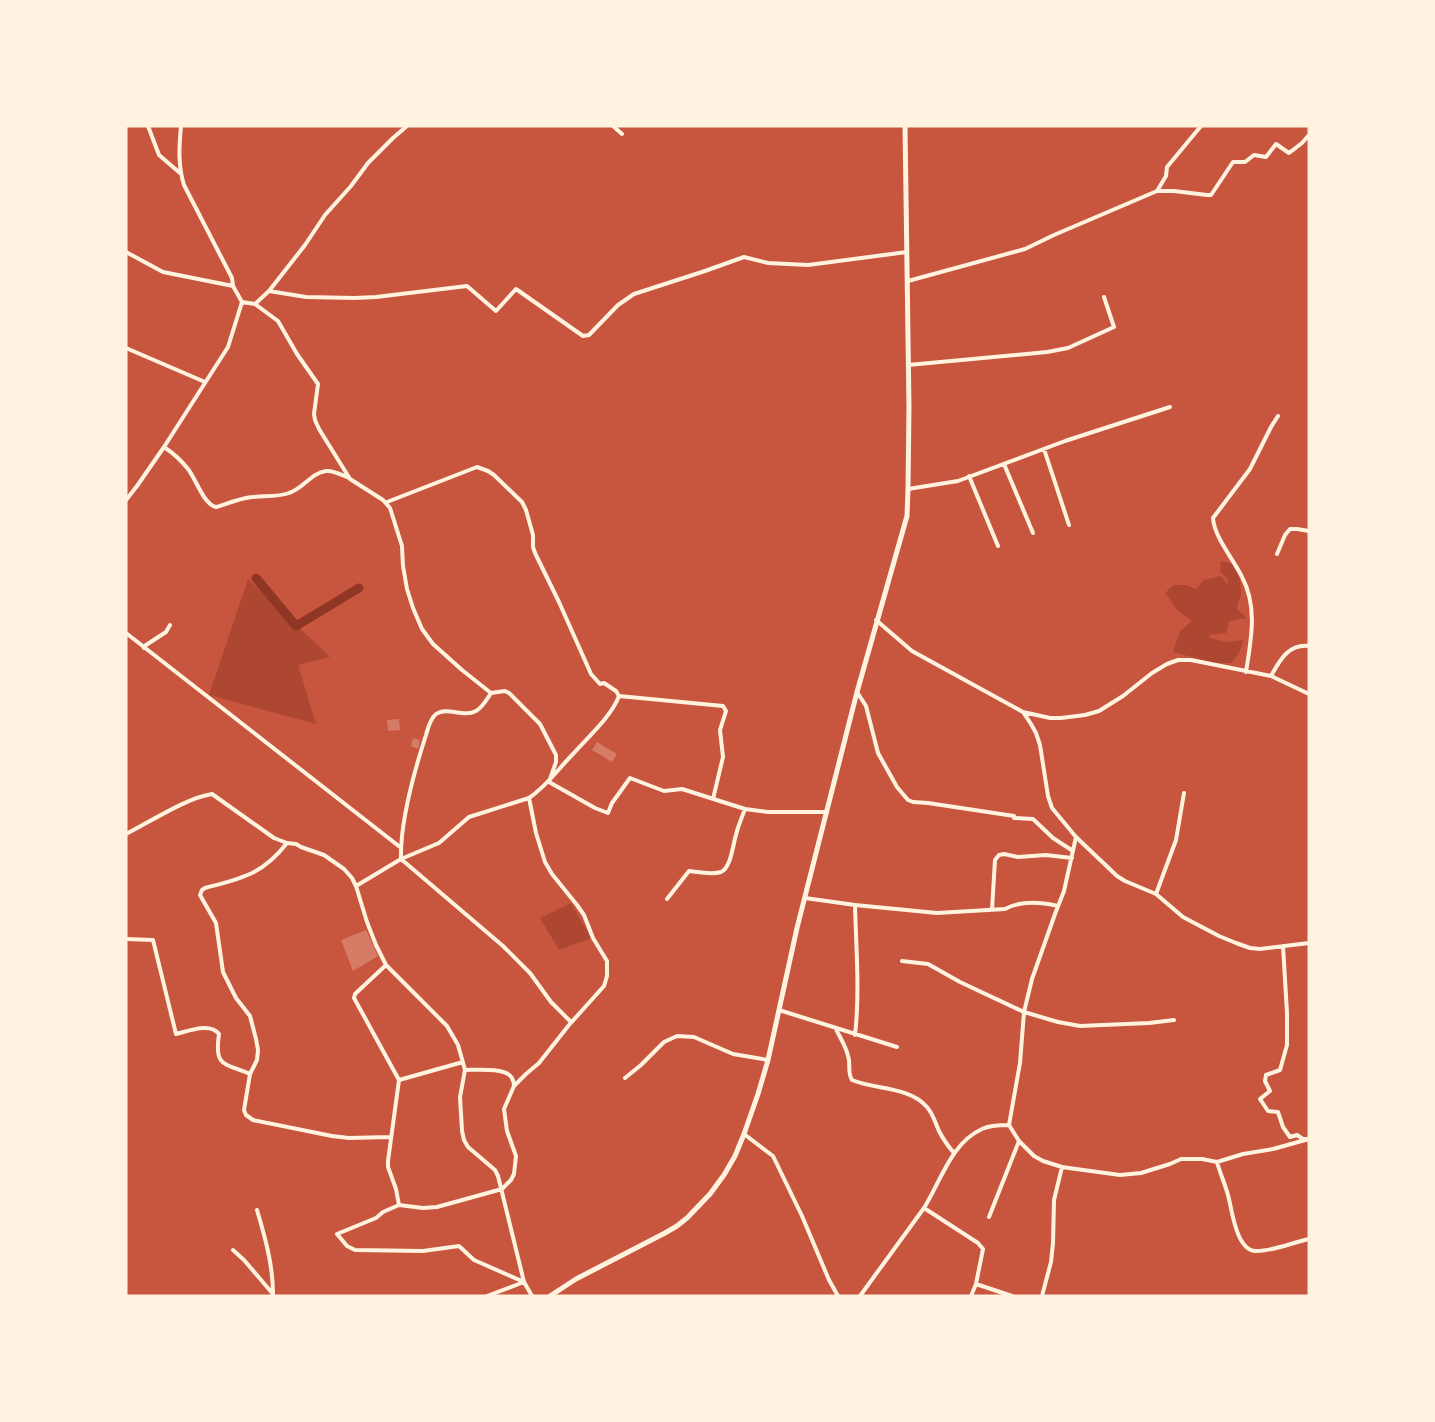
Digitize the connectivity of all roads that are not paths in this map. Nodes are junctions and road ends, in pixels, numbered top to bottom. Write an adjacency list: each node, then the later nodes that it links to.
1 (148, 126): 9 (street)
2 (181, 126): 9 (street)
3 (407, 126): 15 (street)
4 (613, 126): 7 (street)
5 (906, 126): 12 (street)
6 (1201, 126): 10 (street)
7 (622, 134)
8 (1309, 135): 10 (street)
9 (180, 173): 14 (street)
10 (1156, 191): 13 (street)
11 (126, 252): 14 (street)
12 (907, 252): 13 (street); 15 (street)
13 (908, 281): 20 (street)
14 (233, 286): 17 (street)
15 (269, 291): 18 (street)
16 (1104, 297): 20 (street)
17 (242, 302): 18 (street); 21 (street)
18 (255, 304): 28 (street)
19 (126, 348): 21 (street)
20 (908, 365): 29 (street)
21 (205, 382): 24 (street)
22 (1170, 407): 25 (street)
23 (1278, 416): 42 (street)
24 (164, 447): 28 (street); 30 (street)
25 (1044, 449): 26 (street); 32 (street)
26 (1004, 464): 27 (street); 34 (street)
27 (969, 476): 29 (street); 35 (street)
28 (349, 478): 31 (street)
29 (908, 489): 37 (street)
30 (126, 500)
31 (387, 502): 45 (street); 47 (street)
32 (1069, 525)
33 (1309, 531): 36 (street)
34 (1033, 533)
35 (998, 546)
36 (1277, 554)
37 (876, 620): 44 (street); 48 (street)
38 (170, 625): 41 (street)
39 (126, 633): 41 (street)
40 (1309, 646): 43 (street)
41 (144, 648): 58 (street)
42 (1246, 672): 43 (street); 48 (street)
43 (1271, 676): 46 (street)
44 (857, 692): 54 (street); 59 (street)
45 (491, 693): 49 (street); 58 (street)
46 (1309, 694)
47 (619, 696): 49 (street); 52 (street)
48 (1023, 712): 56 (street)
49 (549, 782): 51 (street); 52 (street)
50 (1184, 794): 63 (street)
51 (529, 798): 60 (street); 77 (street)
52 (713, 799): 53 (street)
53 (746, 809): 54 (street); 65 (street)
54 (827, 812): 64 (street)
55 (126, 834): 57 (street)
56 (1076, 837): 59 (street); 63 (street)
57 (287, 843): 62 (street); 84 (street)
58 (400, 847): 60 (street)
59 (1073, 851): 61 (street)
60 (401, 858): 62 (street); 77 (street)
61 (1072, 858): 67 (street); 68 (street)
62 (356, 886): 73 (street)
63 (1156, 894): 71 (street)
64 (804, 898): 66 (street); 74 (street)
65 (667, 899)
66 (855, 905): 68 (street); 79 (street)
67 (1058, 906): 68 (street); 75 (street)
68 (992, 910)
69 (126, 939): 84 (street)
70 (1309, 943): 71 (street)
71 (1283, 946): 91 (street)
72 (902, 961): 75 (street)
73 (386, 965): 82 (street); 86 (street)
74 (779, 1010): 78 (street); 81 (street)
75 (1024, 1012): 76 (street); 88 (street)
76 (1174, 1020)
77 (571, 1022): 87 (street)
78 (836, 1029): 79 (street); 93 (street)
79 (856, 1035): 80 (street)
80 (897, 1047)
81 (768, 1060): 85 (street); 89 (street)
82 (463, 1062): 83 (street); 86 (street)
83 (465, 1070): 87 (street); 96 (street)
84 (250, 1074): 90 (street)
85 (625, 1078)
86 (399, 1080): 90 (street)
87 (514, 1086): 96 (street)
88 (1009, 1125): 92 (street); 93 (street)
89 (744, 1134): 108 (street); 109 (street)
90 (391, 1137): 97 (street)
91 (1309, 1139): 94 (street)
92 (1019, 1141): 95 (street); 100 (street)
93 (954, 1153): 98 (street)
94 (1217, 1162): 95 (street); 101 (street)
95 (1062, 1167): 113 (street)
96 (502, 1189): 97 (street); 103 (street)
97 (399, 1205): 103 (street)
98 (924, 1208): 104 (street); 110 (street)
99 (257, 1210): 105 (street)
100 (989, 1217)
101 (1309, 1240)
102 (233, 1250): 105 (street)
103 (524, 1282): 106 (street); 107 (street)
104 (976, 1284): 111 (street); 112 (street)
105 (273, 1295)
106 (488, 1296)
107 (532, 1296)
108 (550, 1296)
109 (838, 1296)
110 (860, 1296)
111 (970, 1296)
112 (1012, 1296)
113 (1042, 1296)

